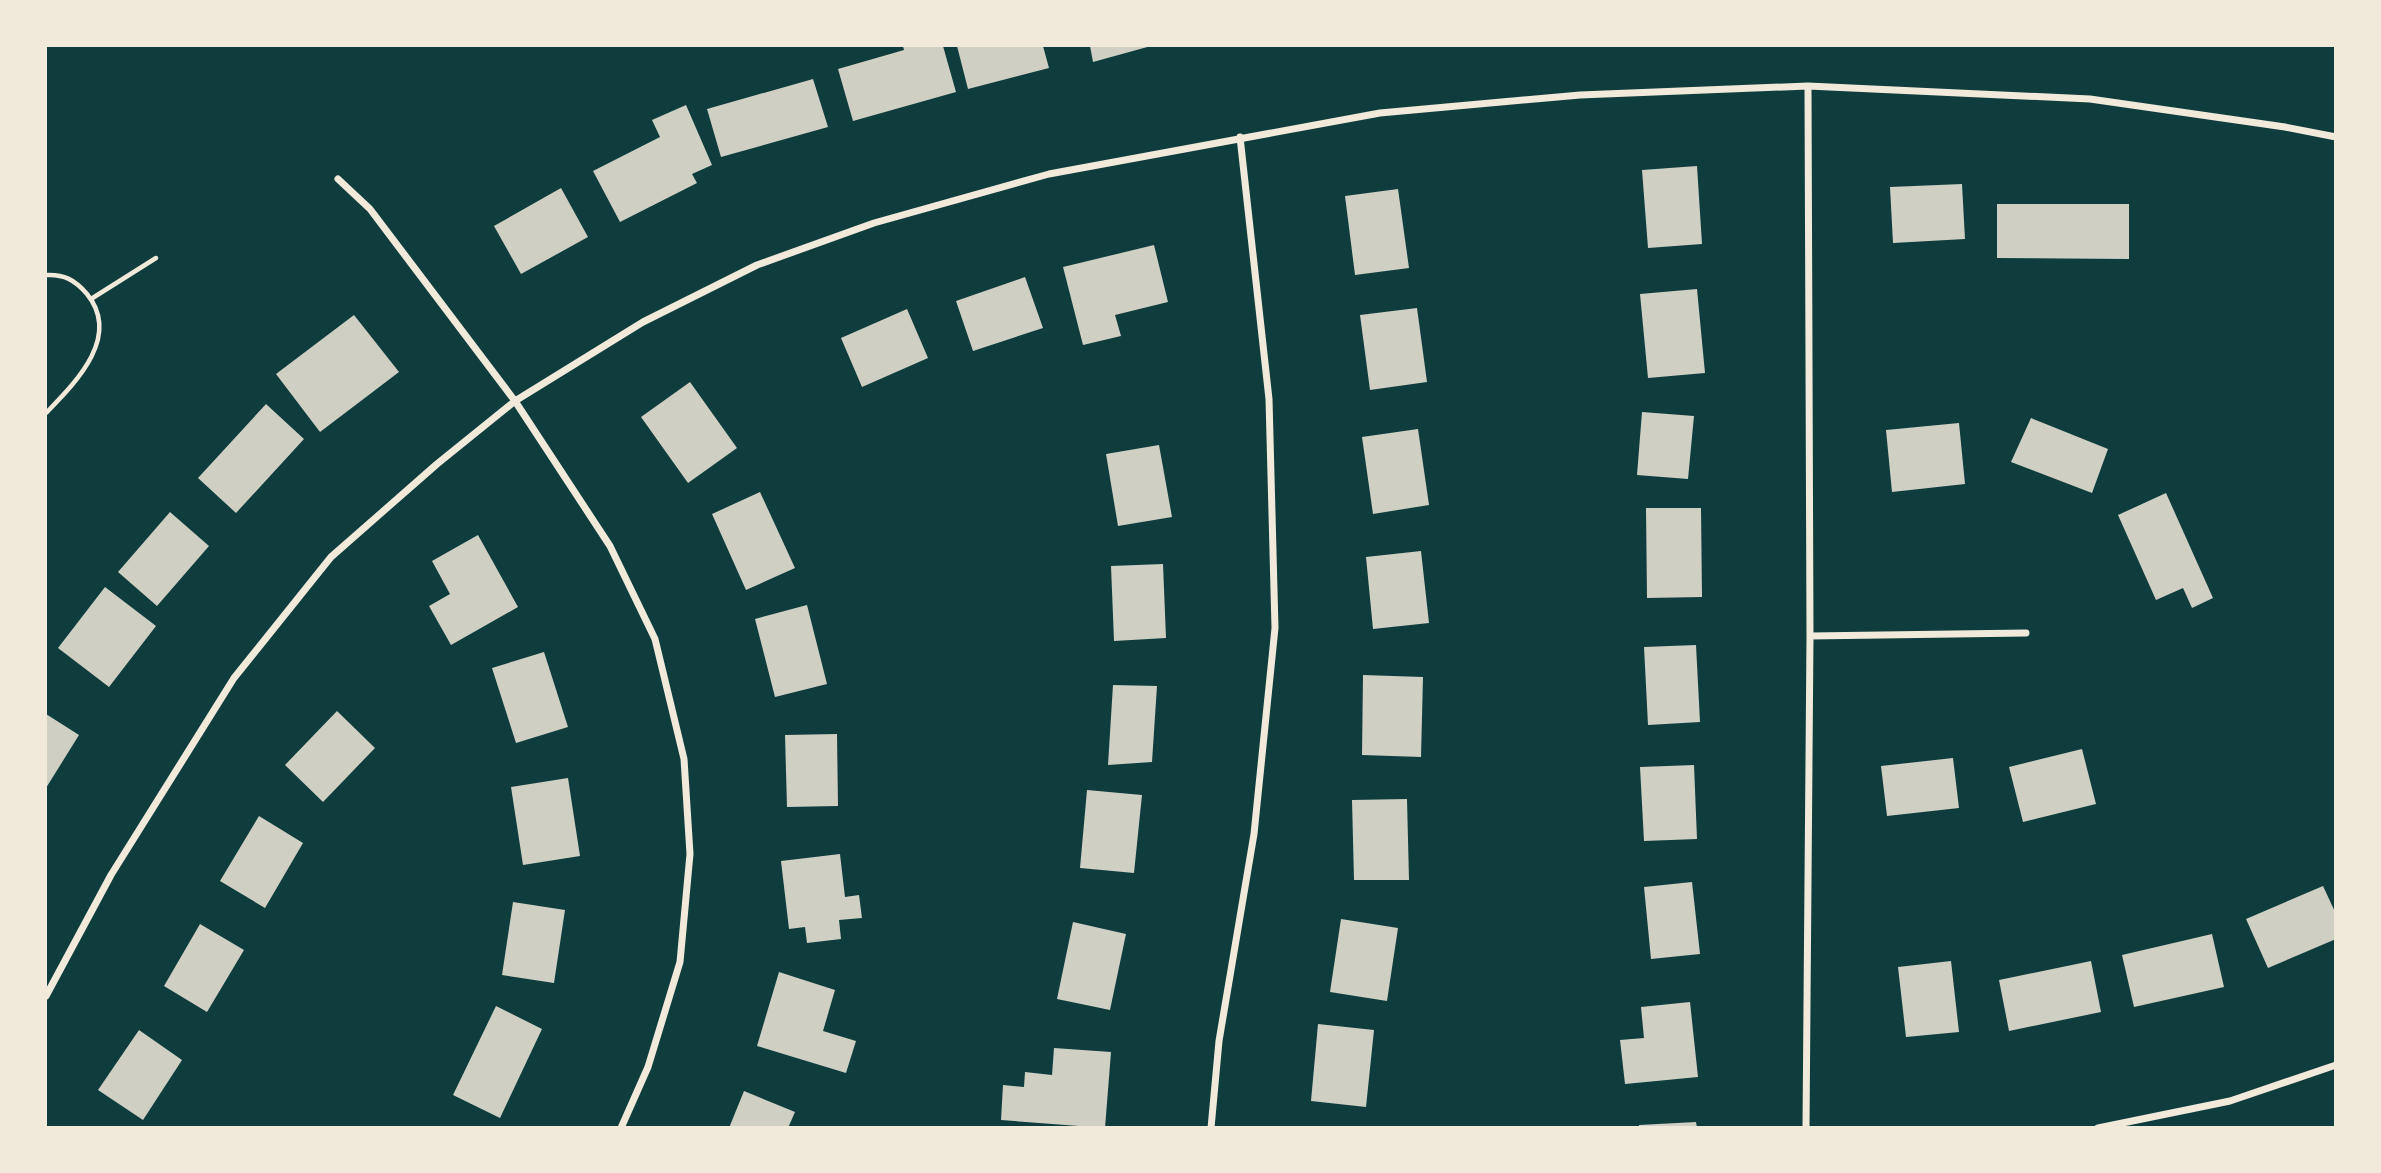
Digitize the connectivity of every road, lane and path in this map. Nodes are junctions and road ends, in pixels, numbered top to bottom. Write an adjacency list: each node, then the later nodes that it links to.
1 (1808, 86): 2 (street); 3 (street); 11 (street)
2 (1240, 137): 8 (street); 15 (street)
3 (2336, 137)
4 (338, 180): 8 (street)
5 (156, 258): 7 (path)
6 (46, 275): 7 (path)
7 (91, 299): 9 (path)
8 (515, 401): 12 (street); 14 (street)
9 (46, 413)
10 (2026, 634): 11 (street)
11 (1810, 636): 16 (street)
12 (46, 996)
13 (2336, 1065): 17 (street)
14 (621, 1128)
15 (1211, 1128)
16 (1806, 1128)
17 (2098, 1128)

